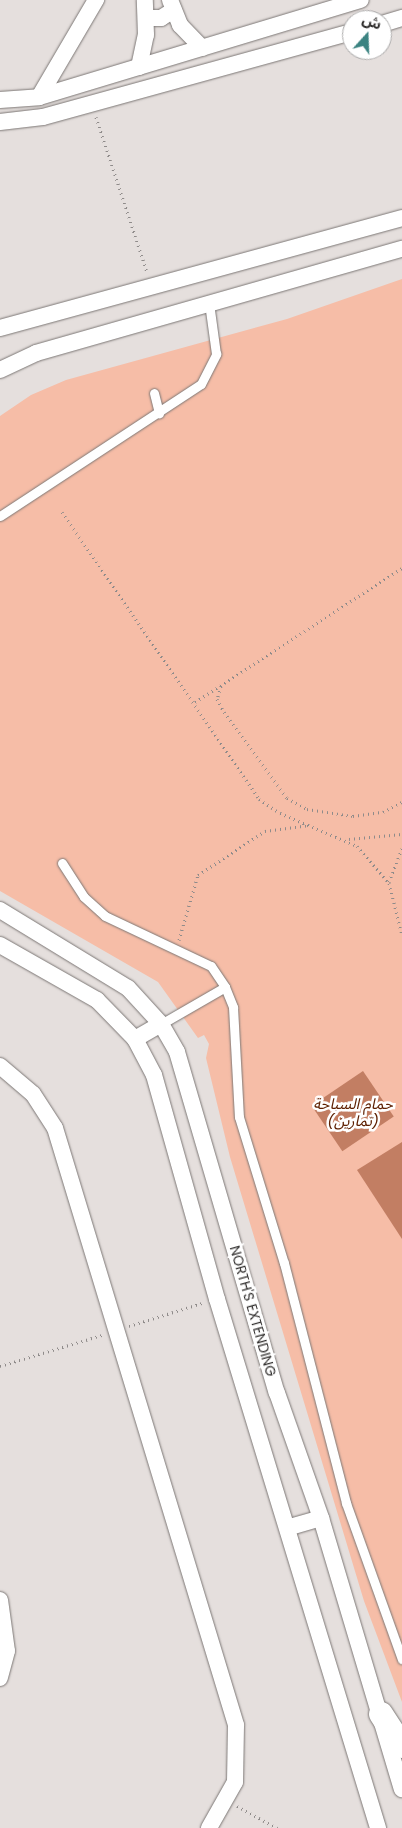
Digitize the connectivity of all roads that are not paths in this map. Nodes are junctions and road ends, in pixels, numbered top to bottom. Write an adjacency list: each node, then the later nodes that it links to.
1 (96, 0): 9 (street)
2 (145, 0): 5 (street)
3 (361, 0): 7 (street)
4 (172, 5): 5 (street); 7 (street)
5 (146, 18): 8 (street)
6 (342, 35): 11 (street)
7 (202, 48): 8 (street)
8 (139, 67): 9 (street)
9 (39, 97): 10 (street)
10 (0, 100)
11 (0, 122)
12 (402, 218): 14 (street)
13 (402, 249): 15 (street)
14 (199, 276): 15 (street); 16 (street)
15 (209, 303): 17 (street); 19 (lane)
16 (0, 328)
17 (0, 370)
18 (154, 393): 19 (lane)
19 (159, 413): 20 (lane)
20 (0, 516)
21 (62, 863): 24 (lane)
22 (0, 910): 25 (street, NORTH'S EXTENDING)
23 (0, 945): 26 (street)
24 (225, 987): 25 (lane); 31 (lane)
25 (160, 1024): 26 (street); 28 (street, NORTH'S EXTENDING)
26 (135, 1039): 29 (street)
27 (0, 1066): 37 (street)
28 (321, 1518): 29 (street); 34 (street, NORTH'S EXTENDING)
29 (290, 1527): 38 (street)
30 (0, 1600): 33 (street)
31 (399, 1640): 32 (lane)
32 (402, 1659)
33 (0, 1678)
34 (381, 1714): 35 (street); 36 (street, NORTH'S EXTENDING)
35 (402, 1746)
36 (402, 1789)
37 (209, 1828)
38 (378, 1828)

